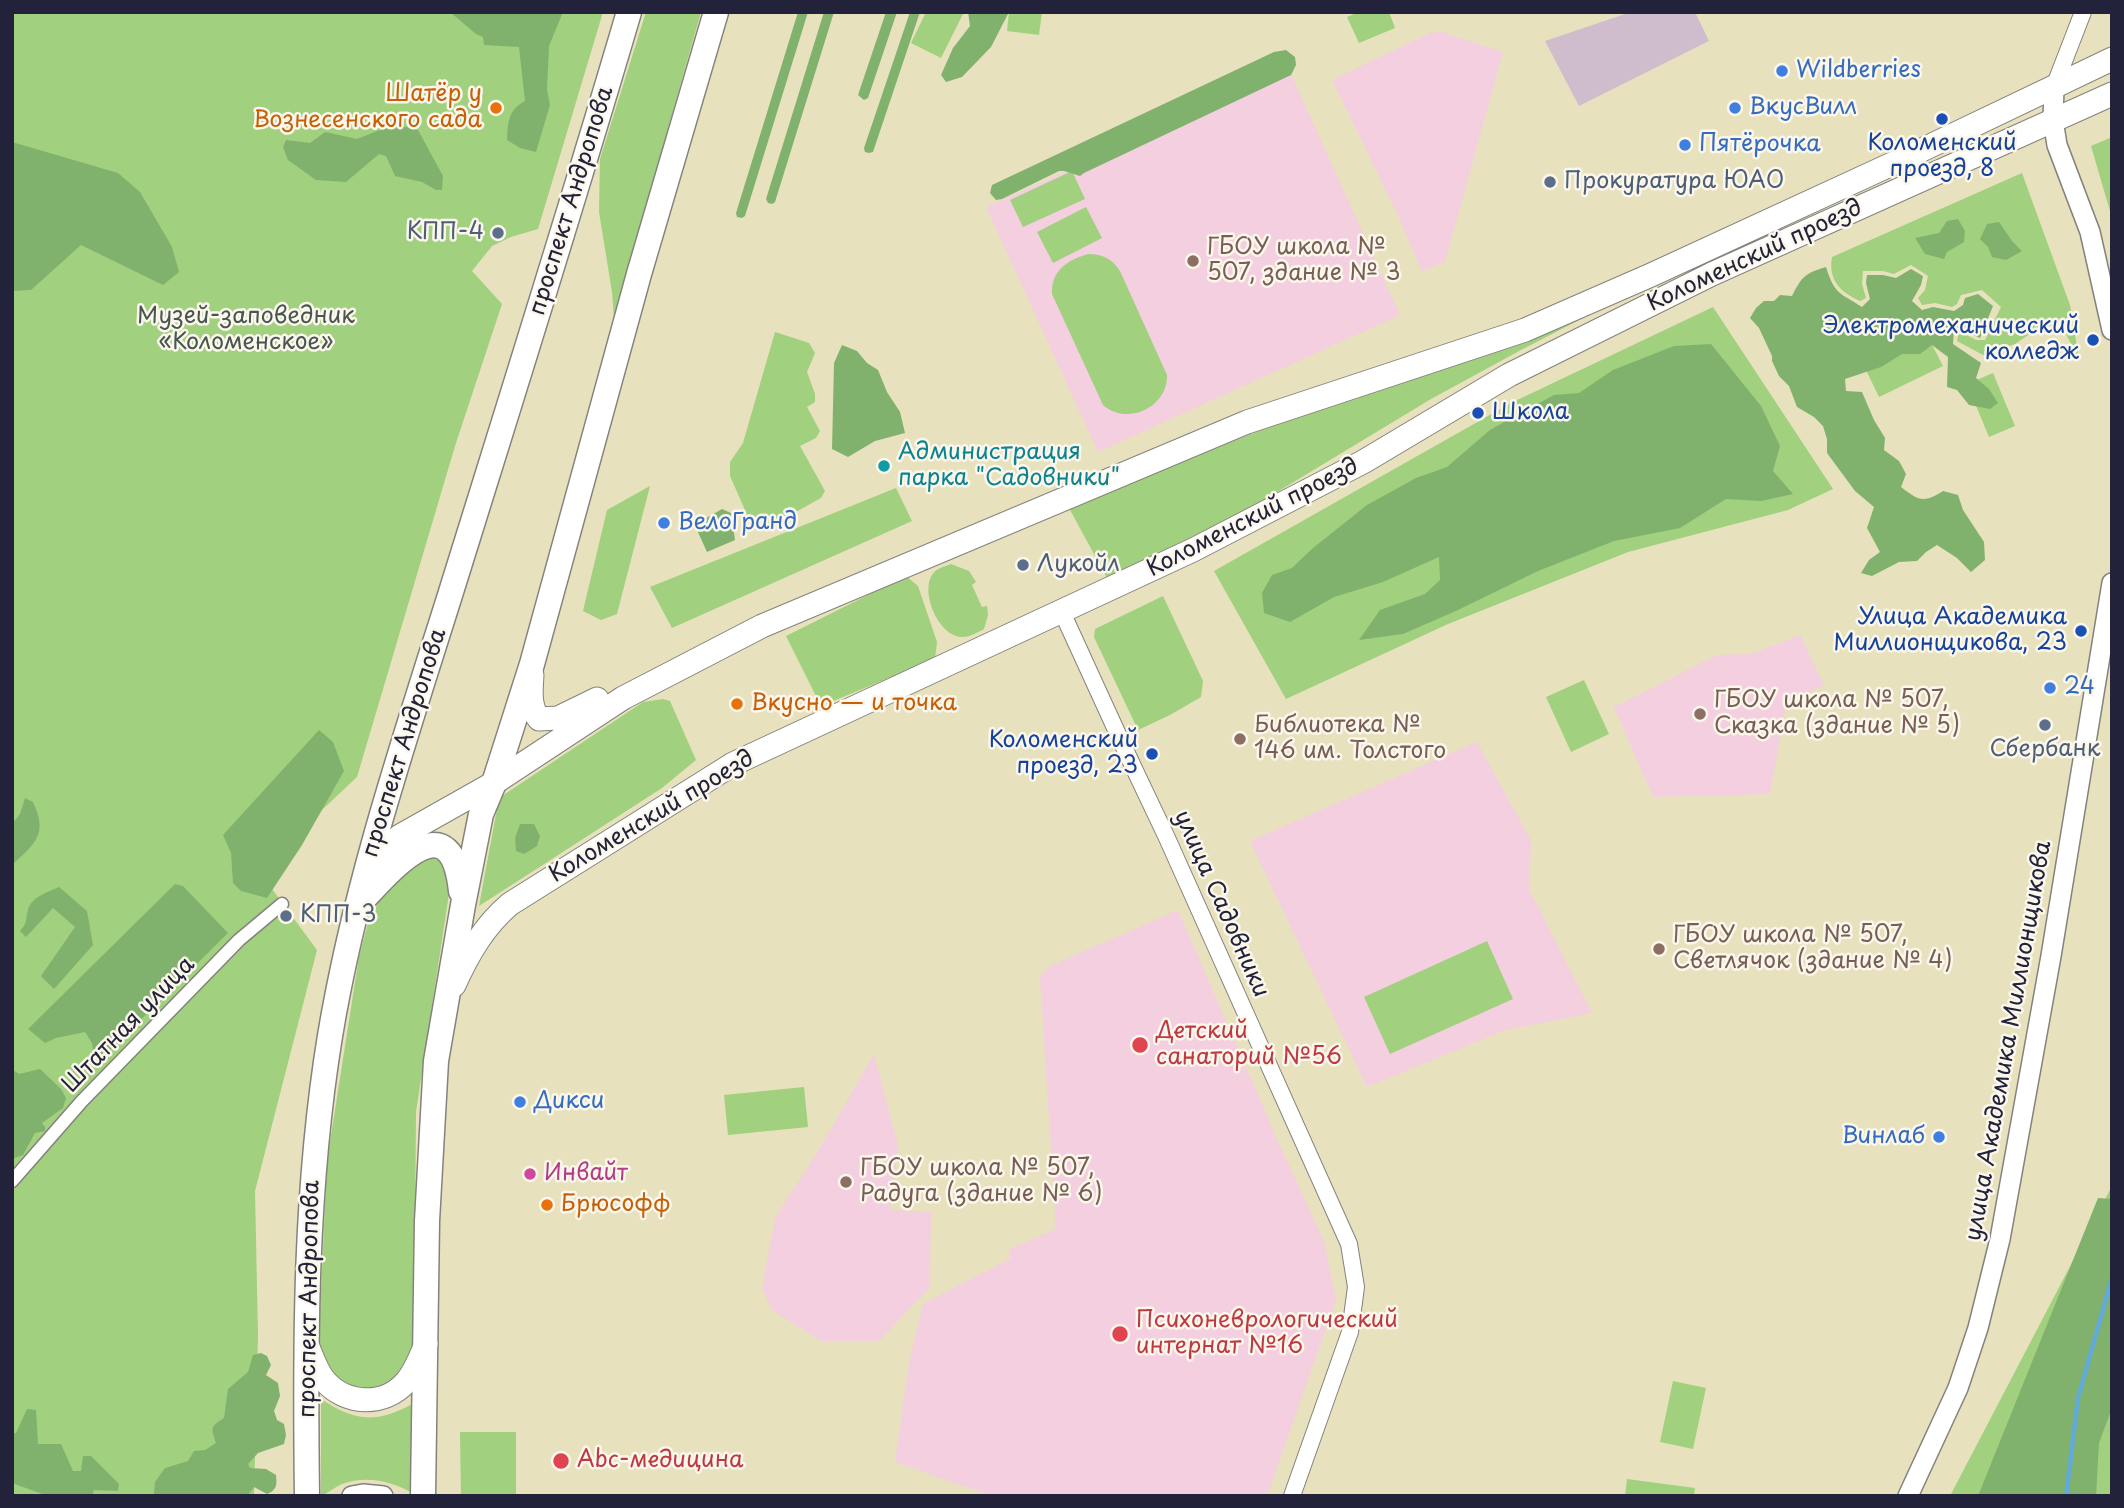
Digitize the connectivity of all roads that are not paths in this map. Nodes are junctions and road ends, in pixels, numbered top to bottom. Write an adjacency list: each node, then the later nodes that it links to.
1 (629, 12): 16 (main road, проспект Андропова)
2 (716, 12): 13 (main road)
3 (2083, 12): 5 (street)
4 (2112, 59): 5 (main road, Коломенский проезд)
5 (2054, 87): 7 (street); 8 (main road, Коломенский проезд)
6 (2112, 93): 7 (main road, Коломенский проезд)
7 (2053, 120): 9 (main road, Коломенский проезд); 10 (street)
8 (1591, 300): 9 (street); 14 (main road, Коломенский проезд)
9 (1604, 327): 12 (main road, Коломенский проезд)
10 (2112, 330)
11 (2112, 583): 29 (street, улица Академика Миллионщикова)
12 (1062, 611): 20 (main road, Коломенский проезд); 28 (street, улица Садовники)
13 (531, 664): 14 (main road); 15 (main road)
14 (648, 683): 15 (main road, Коломенский проезд)
15 (494, 783): 16 (main road, Коломенский проезд); 18 (main road)
16 (368, 867): 19 (main road, проспект Андропова)
17 (282, 904): 21 (street, Штатная улица)
18 (463, 905): 19 (main road); 20 (main road)
19 (357, 908): 22 (main road, проспект Андропова)
20 (445, 1003): 23 (main road)
21 (12, 1181)
22 (305, 1342): 23 (main road); 24 (main road, проспект Андропова)
23 (426, 1343): 27 (main road)
24 (307, 1496)
25 (352, 1496): 26 (street)
26 (383, 1496)
27 (423, 1496)
28 (1292, 1496)
29 (1908, 1496)

